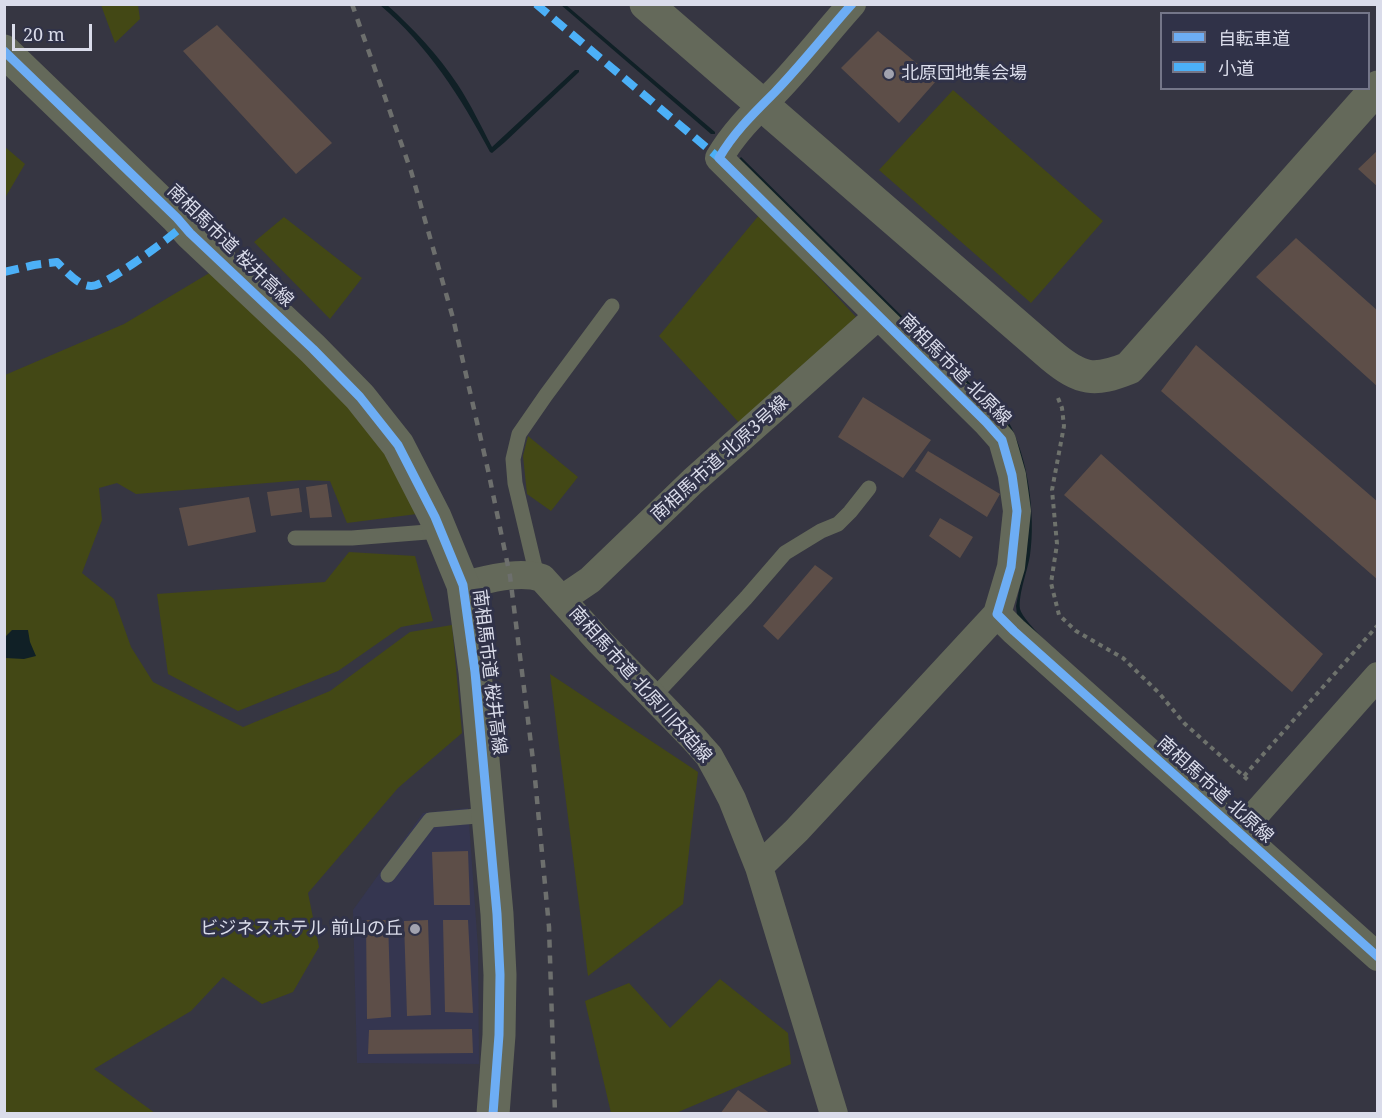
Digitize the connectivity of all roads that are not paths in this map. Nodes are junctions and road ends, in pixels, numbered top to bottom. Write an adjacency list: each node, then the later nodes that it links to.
1 (646, 4): 5 (street)
2 (852, 4): 5 (street, 南相馬市道 北原線)
3 (4, 51): 9 (street, 南相馬市道 桜井高線)
4 (1377, 87): 5 (street)
5 (760, 105): 7 (street, 南相馬市道 北原線)
6 (612, 306): 11 (lane)
7 (878, 316): 13 (street, 南相馬市道 北原3号線); 14 (street, 南相馬市道 北原線)
8 (869, 488): 16 (lane)
9 (440, 531): 10 (lane); 12 (street, 南相馬市道 桜井高線)
10 (295, 538)
11 (537, 576): 12 (street); 13 (street, 南相馬市道 北原川内廹線)
12 (463, 585): 17 (street, 南相馬市道 桜井高線)
13 (562, 599): 16 (street, 南相馬市道 北原川内廹線)
14 (998, 614): 18 (street, 南相馬市道 北原線); 19 (street)
15 (1377, 676): 18 (street)
16 (654, 696): 19 (street, 南相馬市道 北原川内廹線)
17 (489, 815): 20 (lane); 22 (street, 南相馬市道 桜井高線)
18 (1239, 833): 21 (street, 南相馬市道 北原線)
19 (759, 867): 23 (street, 南相馬市道 北原川内廹線)
20 (388, 876)
21 (1377, 957)
22 (493, 1113)
23 (834, 1113)

